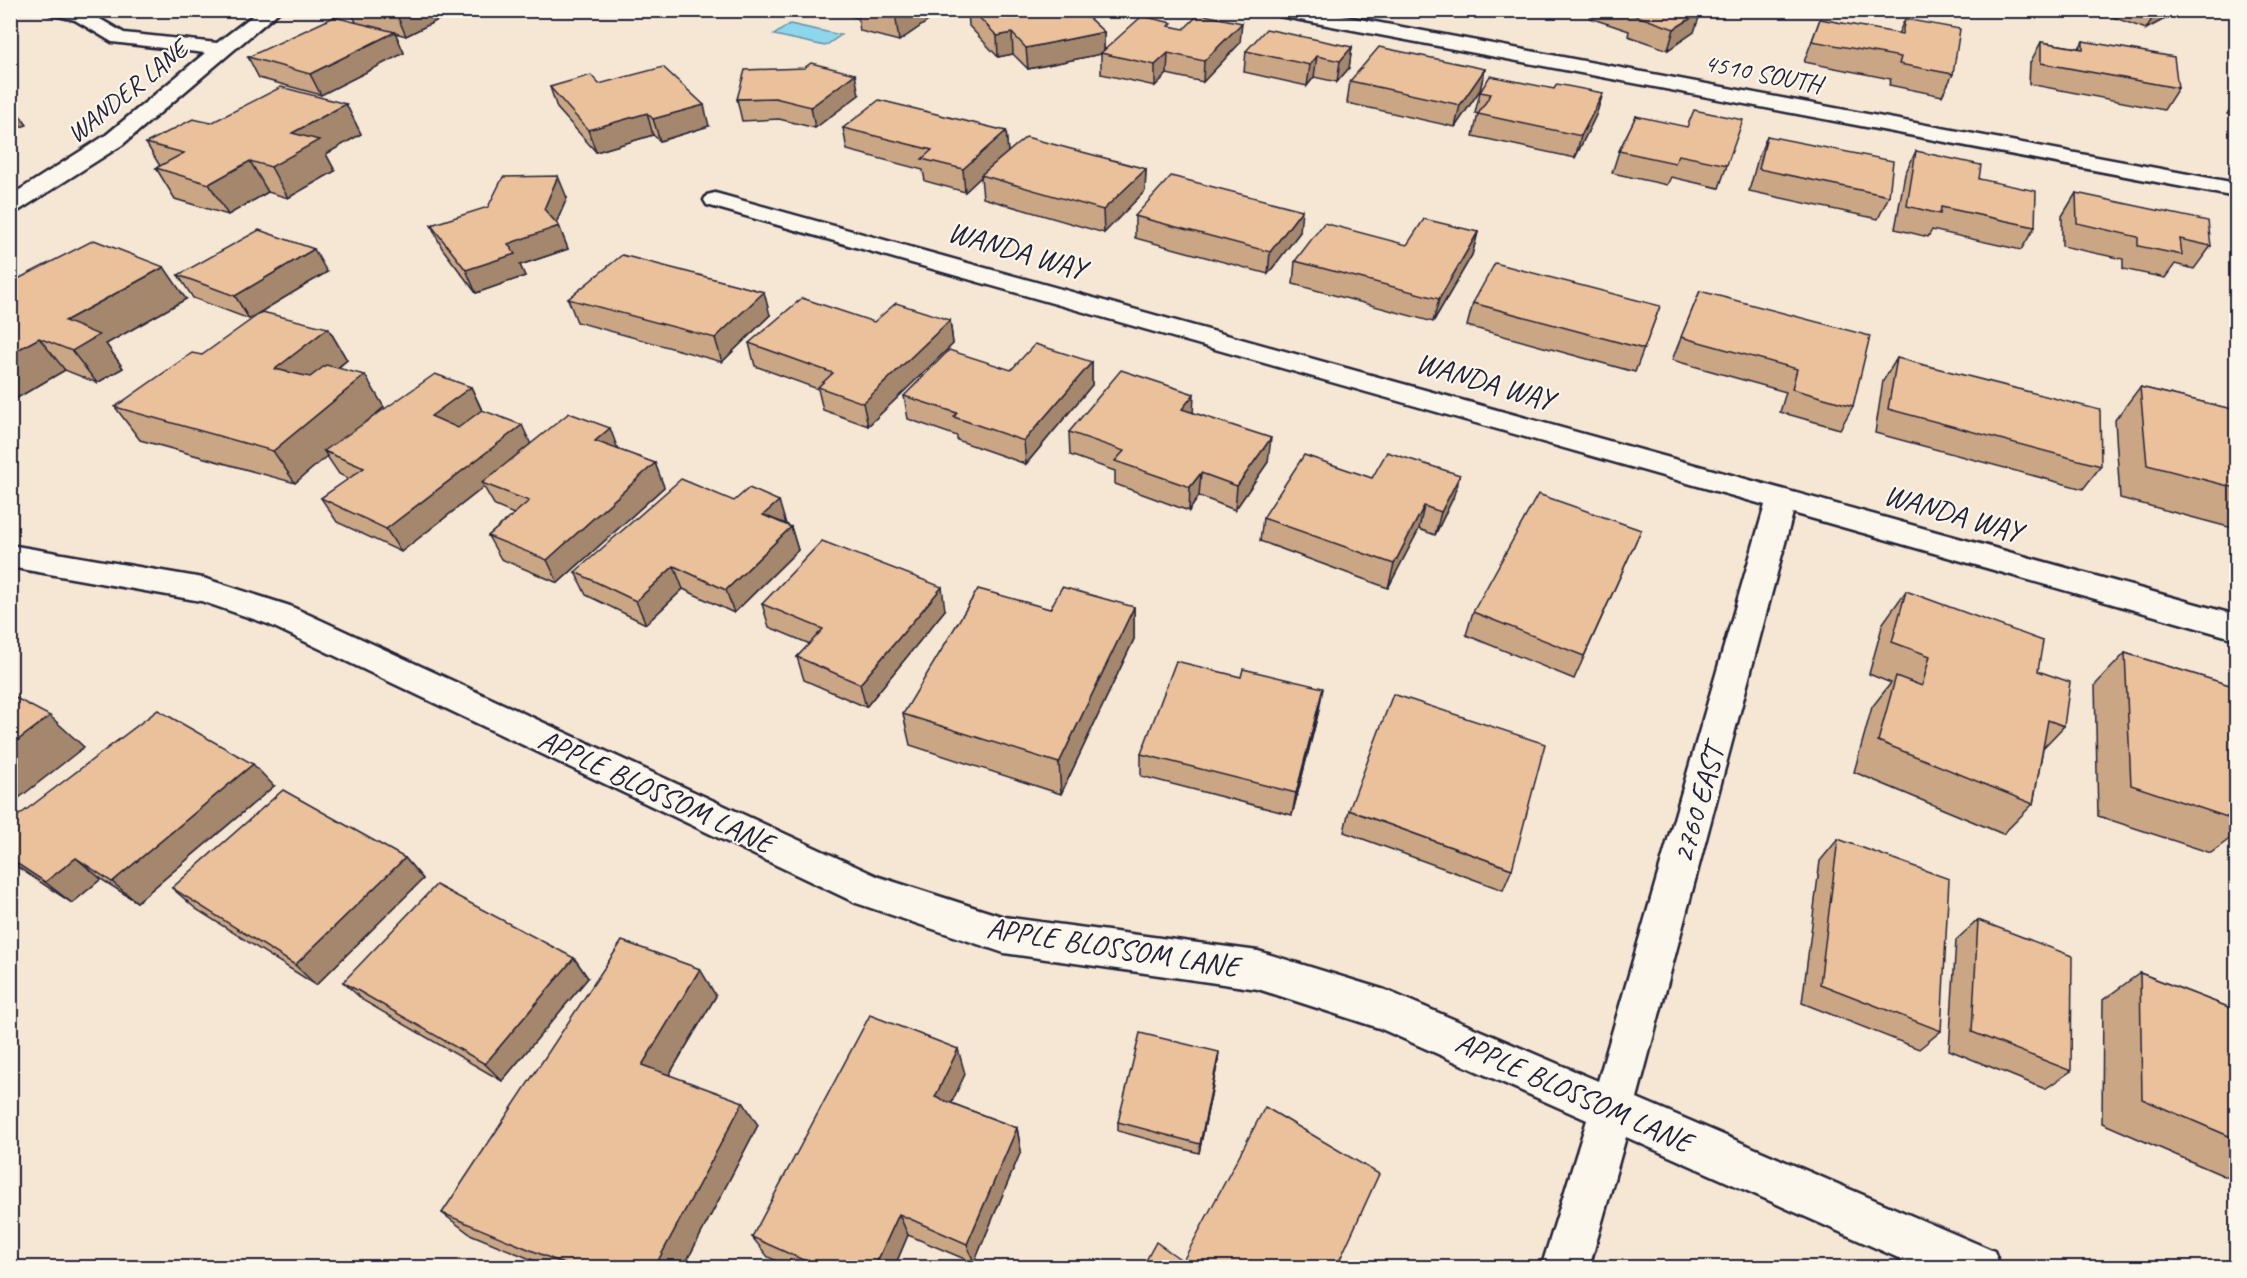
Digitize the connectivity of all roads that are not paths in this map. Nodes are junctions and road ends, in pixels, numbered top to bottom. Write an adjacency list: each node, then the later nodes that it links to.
1 (56, 10): 6 (street)
2 (272, 10): 6 (street, WANDER LANE)
3 (1279, 10): 5 (street, 4510 SOUTH)
4 (1412, 14): 5 (street)
5 (1376, 29): 7 (street, 4510 SOUTH)
6 (221, 49): 9 (street, WANDER LANE)
7 (2236, 190)
8 (716, 200): 10 (street, WANDA WAY)
9 (10, 206)
10 (1782, 498): 12 (street, WANDA WAY); 13 (street, 2760 EAST)
11 (10, 556): 13 (street, APPLE BLOSSOM LANE)
12 (2236, 627)
13 (1612, 1109): 14 (street, 2760 EAST); 15 (street, APPLE BLOSSOM LANE)
14 (1565, 1268)
15 (1977, 1268)

